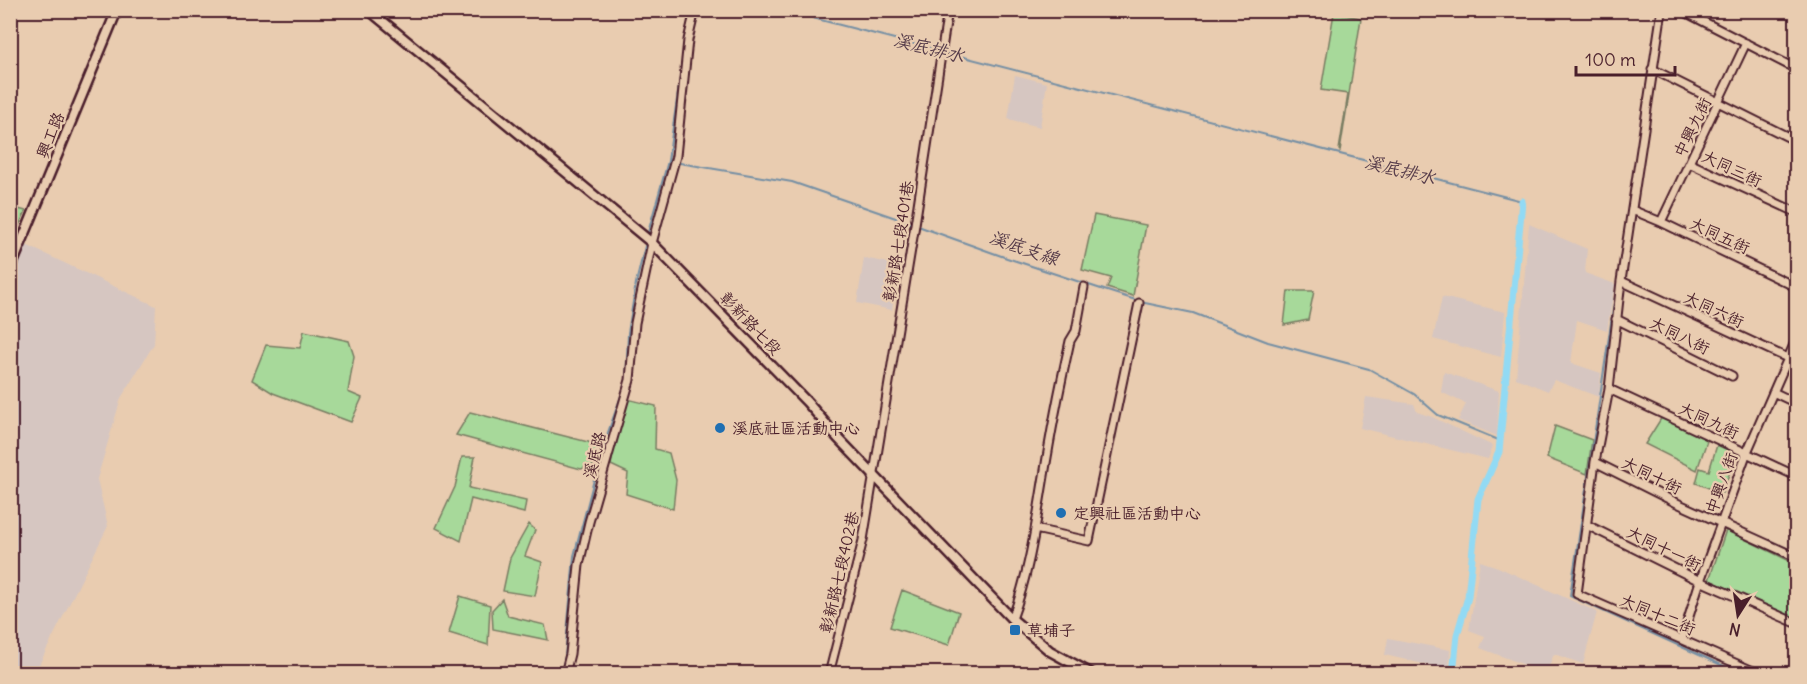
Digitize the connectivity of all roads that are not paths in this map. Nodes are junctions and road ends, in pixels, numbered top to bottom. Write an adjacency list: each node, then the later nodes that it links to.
1 (117, 10): 19 (street, 興工路)
2 (369, 10): 8 (street, 彰新路七段)
3 (385, 10): 8 (street)
4 (695, 10): 18 (street, 溪底路)
5 (948, 10): 34 (street, 彰新路七段401巷)
6 (1662, 10): 10 (street)
7 (1681, 10): 9 (street)
8 (381, 20): 18 (street, 彰新路七段)
9 (1746, 43): 11 (street); 12 (street, 中興九街)
10 (1652, 69): 12 (street); 15 (street)
11 (1797, 69)
12 (1719, 102): 13 (street); 14 (street, 中興九街)
13 (1797, 141)
14 (1689, 163): 16 (street, 大同三街); 17 (street, 中興九街)
15 (1632, 210): 17 (street, 大同五街); 20 (street)
16 (1797, 213)
17 (1661, 222): 21 (street, 大同五街)
18 (652, 243): 34 (street, 彰新路七段); 44 (street, 溪底路)
19 (10, 270)
20 (1621, 281): 24 (street); 26 (street, 大同六街)
21 (1797, 286)
22 (1084, 287): 38 (street)
23 (1139, 303): 38 (street)
24 (1616, 319): 28 (street, 大同八街); 29 (street)
25 (1797, 340): 26 (street, 中興八街)
26 (1789, 358): 27 (street, 大同六街); 30 (street, 中興八街)
27 (1797, 362)
28 (1732, 376)
29 (1609, 389): 32 (street, 大同九街); 33 (street)
30 (1773, 392): 31 (street); 32 (street, 中興八街)
31 (1797, 403)
32 (1747, 452): 35 (street, 大同九街); 36 (street, 中興八街)
33 (1595, 462): 36 (street, 大同十街); 37 (street)
34 (874, 476): 41 (street, 彰新路七段); 45 (street, 彰新路七段402巷)
35 (1797, 476)
36 (1722, 522): 39 (street, 大同十街); 40 (street, 中興八街)
37 (1587, 525): 40 (street, 大同十一街); 43 (street, 大同十二街)
38 (1035, 529): 41 (street)
39 (1797, 557)
40 (1700, 581): 42 (street, 大同十一街); 43 (street, 中興八街)
41 (1012, 619): 46 (street, 彰新路七段)
42 (1797, 623)
43 (1682, 639): 47 (street, 大同十二街)
44 (565, 674)
45 (830, 674)
46 (1092, 674)
47 (1760, 674)

